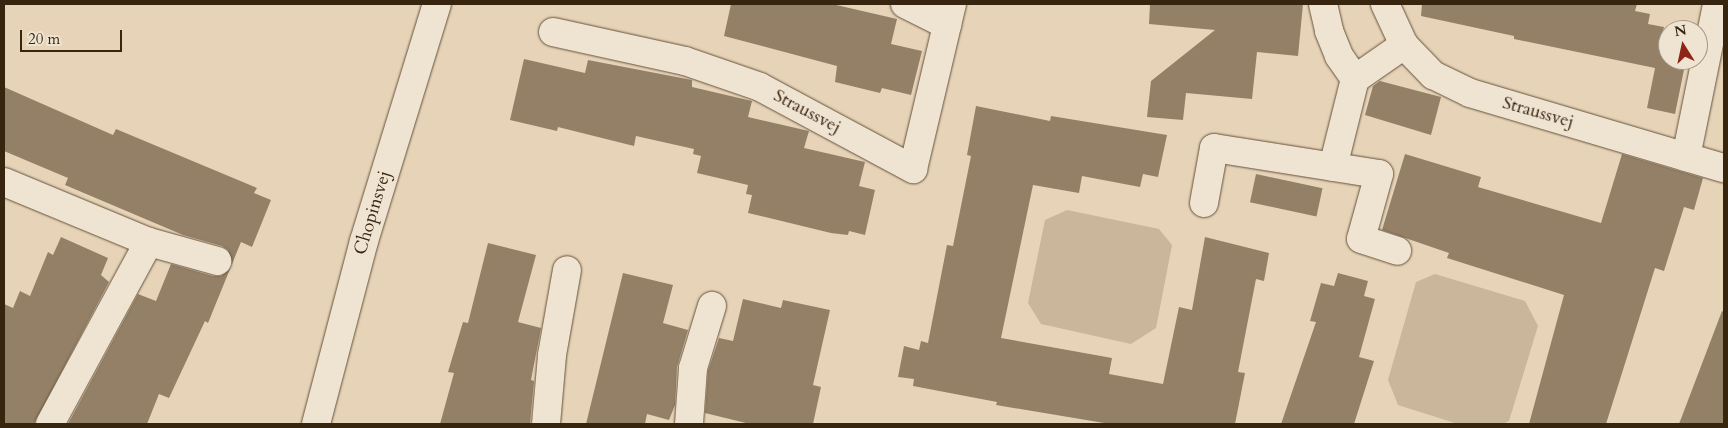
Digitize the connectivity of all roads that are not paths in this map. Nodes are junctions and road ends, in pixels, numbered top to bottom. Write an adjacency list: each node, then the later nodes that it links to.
1 (437, 4): 21 (street, Chopinsvej)
2 (905, 4): 6 (street, Straussvej)
3 (1323, 4): 9 (street)
4 (1385, 4): 8 (street, Straussvej)
5 (1718, 4): 10 (street)
6 (950, 14): 7 (street, Straussvej)
7 (553, 32)
8 (1404, 45): 9 (street); 10 (street, Straussvej)
9 (1355, 79): 11 (street)
10 (1686, 156): 12 (street, Straussvej)
11 (1333, 167): 14 (street); 16 (street)
12 (1724, 168)
13 (4, 182): 15 (street)
14 (1204, 203)
15 (149, 242): 17 (street); 20 (street)
16 (1397, 251)
17 (217, 261)
18 (567, 270): 22 (street)
19 (712, 306): 23 (street)
20 (50, 424)
21 (316, 424)
22 (546, 424)
23 (690, 424)

